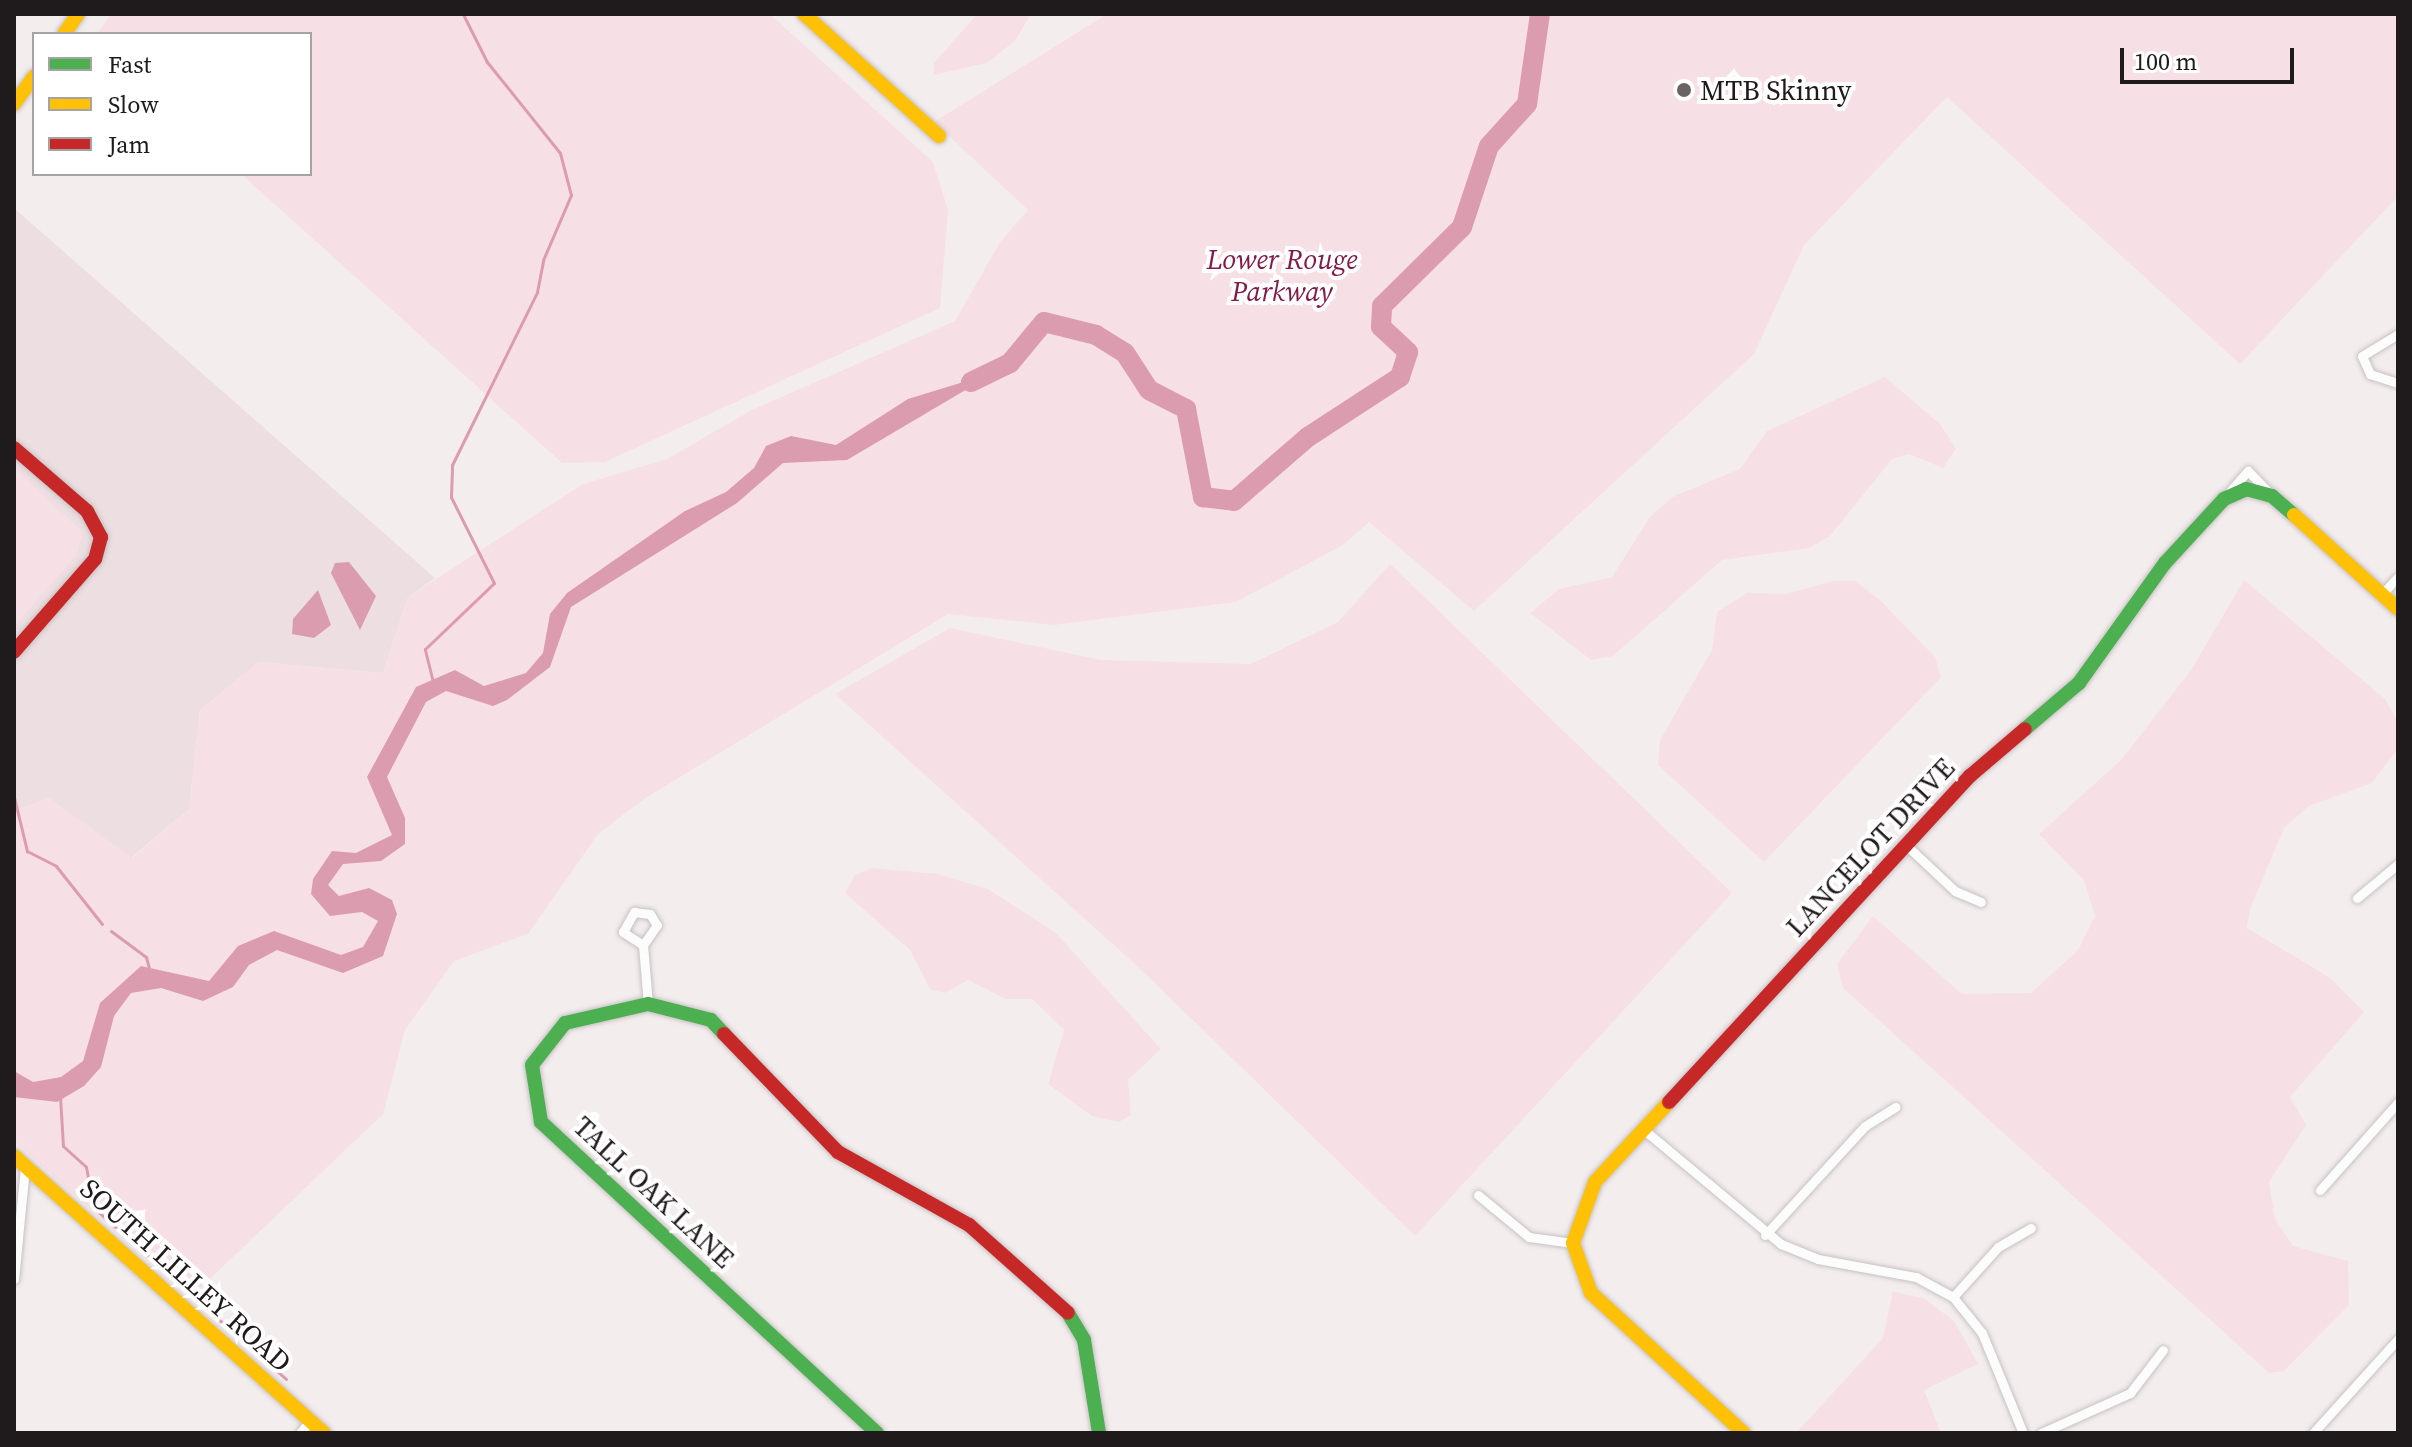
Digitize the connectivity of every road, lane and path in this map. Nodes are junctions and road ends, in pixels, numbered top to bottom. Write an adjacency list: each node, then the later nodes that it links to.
1 (78, 14): 3 (street)
2 (804, 14): 6 (street)
3 (65, 32)
4 (32, 79): 5 (street)
5 (14, 104)
6 (939, 136)
7 (2398, 334): 8 (street)
8 (2398, 383)
9 (14, 448): 15 (street)
10 (2272, 496): 11 (street, LANCELOT DRIVE); 11 (street, LANCELOT DRIVE); 13 (street)
11 (2224, 499): 16 (street, LANCELOT DRIVE)
12 (2398, 577): 13 (street)
13 (2382, 594): 14 (street)
14 (2398, 609)
15 (14, 652)
16 (1905, 844): 19 (street); 24 (street, LANCELOT DRIVE)
17 (2398, 864): 18 (street)
18 (2357, 898)
19 (1981, 902)
20 (643, 945): 21 (street)
21 (648, 1004): 38 (street, TALL OAK LANE); 39 (street)
22 (2398, 1102): 26 (street)
23 (1896, 1107): 29 (street)
24 (1643, 1129): 29 (street); 30 (street, LANCELOT DRIVE)
25 (19, 1161): 31 (street); 35 (street, SOUTH LILLEY ROAD)
26 (2320, 1190)
27 (1478, 1195): 30 (street)
28 (2031, 1228): 32 (street)
29 (1765, 1235): 32 (street)
30 (1573, 1243): 40 (street)
31 (14, 1279)
32 (1953, 1297): 41 (street)
33 (2398, 1339): 43 (street)
34 (2163, 1350): 42 (street)
35 (310, 1421): 36 (street); 37 (street, SOUTH LILLEY ROAD)
36 (300, 1433)
37 (324, 1433)
38 (877, 1433)
39 (1099, 1433)
40 (1744, 1433)
41 (2023, 1433)
42 (2041, 1433)
43 (2313, 1433)

